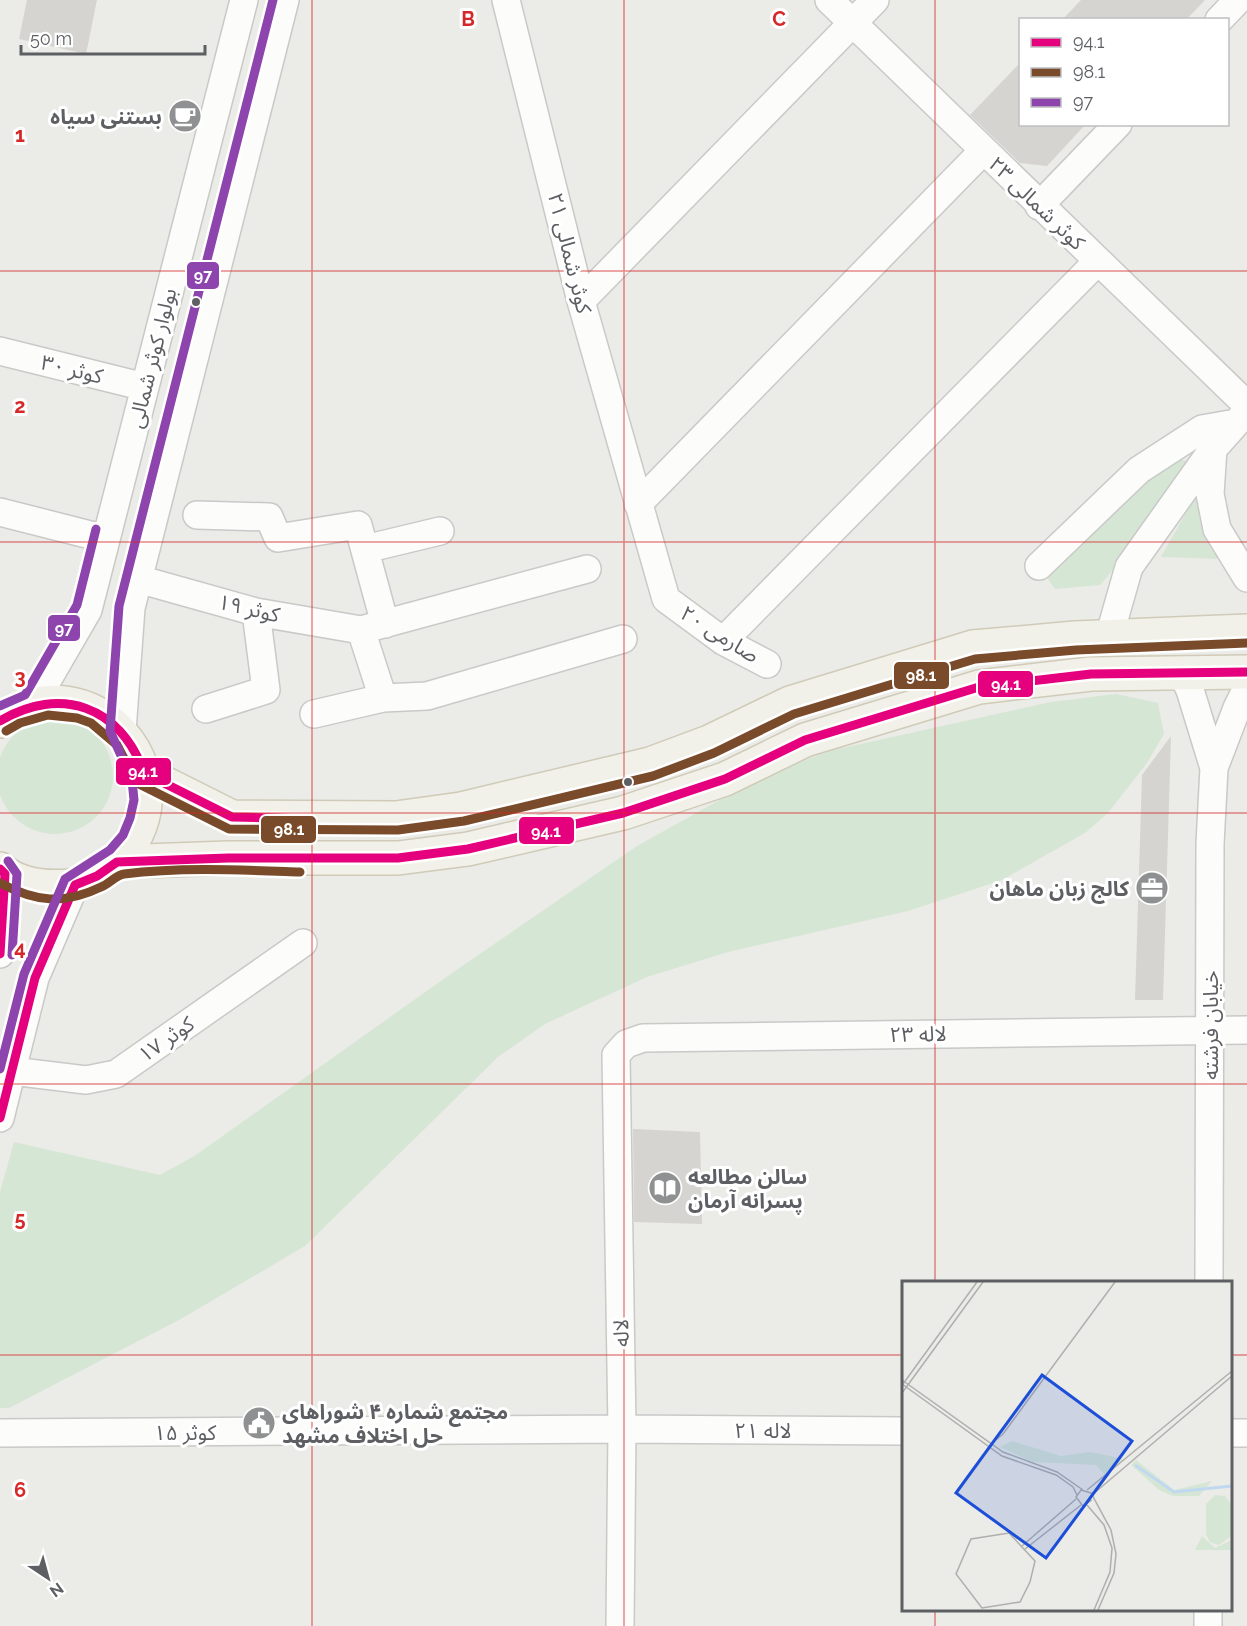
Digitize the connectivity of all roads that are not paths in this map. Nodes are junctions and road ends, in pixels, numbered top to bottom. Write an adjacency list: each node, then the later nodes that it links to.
1 (244, 0): 15 (street, بولوار کوثر شمالی)
2 (285, 0): 27 (street, بولوار کوثر شمالی)
3 (506, 0): 13 (street, کوثر شمالی ۲۱)
4 (829, 0): 8 (street, کوثر شمالی ۲۳)
5 (874, 0): 8 (street)
6 (1238, 0): 7 (street)
7 (1221, 18)
8 (852, 23): 10 (street, کوثر شمالی ۲۳); 13 (street)
9 (1116, 126): 11 (street)
10 (983, 151): 11 (street, کوثر شمالی ۲۳); 18 (street)
11 (1040, 206): 12 (street, کوثر شمالی ۲۳)
12 (1097, 262): 16 (street, کوثر شمالی ۲۳); 33 (street)
13 (582, 301): 18 (street, کوثر شمالی ۲۱)
14 (0, 351): 15 (street, کوثر ۳۰)
15 (145, 387): 22 (street, بولوار کوثر شمالی)
16 (1243, 413): 17 (street); 24 (street)
17 (1213, 449): 26 (street); 31 (street)
18 (638, 504): 33 (street, صارمی ۲۰)
19 (0, 512): 22 (street)
20 (197, 515): 23 (street)
21 (440, 531): 23 (street)
22 (106, 539): 39 (street, بولوار کوثر شمالی)
23 (365, 549): 29 (street)
24 (1039, 566)
25 (587, 569): 29 (street)
26 (1247, 578)
27 (138, 579): 28 (street, کوثر ۱۹); 43 (street, بولوار کوثر شمالی)
28 (256, 612): 29 (street, کوثر ۱۹); 40 (street)
29 (373, 627): 38 (street)
30 (1247, 631): 31 (main road)
31 (1109, 637): 45 (main road)
32 (622, 639): 38 (street)
33 (723, 641): 34 (street, صارمی ۲۰)
34 (767, 664)
35 (1247, 672): 36 (main road)
36 (1182, 673): 44 (street, خیابان فرشته); 46 (main road)
37 (1247, 688): 44 (street, خیابان فرشته)
38 (383, 698): 41 (street)
39 (33, 705): 42 (main road); 43 (main road)
40 (206, 709)
41 (314, 714)
42 (0, 720)
43 (122, 731): 45 (main road)
44 (1214, 768): 51 (street, خیابان فرشته)
45 (144, 773): 46 (main road)
46 (117, 862): 48 (main road)
47 (2, 872): 48 (main road); 50 (street)
48 (75, 885): 54 (street)
49 (303, 943): 54 (street, کوثر ۱۷)
50 (0, 954)
51 (1210, 1030): 52 (street, لاله ۲۳); 53 (street, لاله ۲۳); 56 (street, خیابان فرشته)
52 (1247, 1030)
53 (626, 1044): 57 (street, لاله)
54 (12, 1071): 55 (street)
55 (0, 1118)
56 (1209, 1281)
57 (622, 1429): 58 (street, لاله ۲۱); 59 (street, کوثر ۱۵); 60 (street, لاله)
58 (902, 1431)
59 (0, 1433)
60 (620, 1626)

